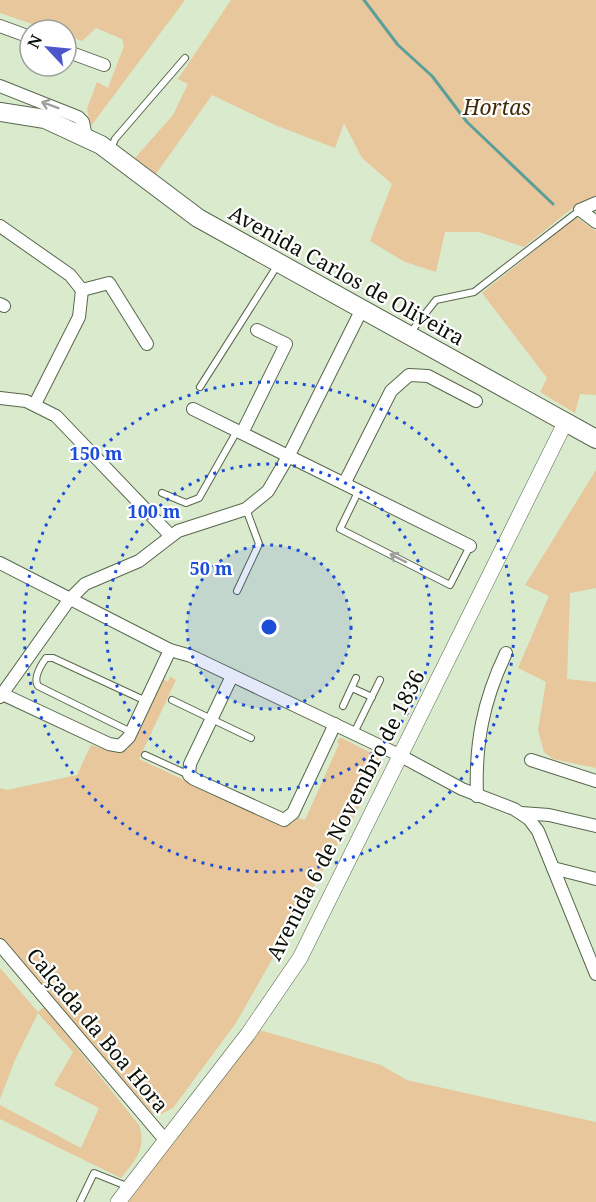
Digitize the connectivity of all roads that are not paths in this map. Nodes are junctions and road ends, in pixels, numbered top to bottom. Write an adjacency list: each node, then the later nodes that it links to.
1 (0, 26): 2 (street)
2 (18, 33)
3 (78, 55): 5 (street)
4 (186, 58): 9 (lane)
5 (104, 65)
6 (0, 87): 8 (street, Avenida Carlos de Oliveira, one-way to 6)
7 (0, 112): 8 (main road, Avenida Carlos de Oliveira)
8 (86, 137): 9 (main road, Avenida Carlos de Oliveira)
9 (110, 152): 14 (main road, Avenida Carlos de Oliveira)
10 (596, 203): 11 (street)
11 (579, 210): 12 (street); 18 (lane)
12 (596, 222)
13 (0, 226): 15 (street)
14 (278, 264): 16 (main road, Avenida Carlos de Oliveira); 20 (lane)
15 (82, 290): 19 (street); 23 (street)
16 (361, 310): 18 (main road, Avenida Carlos de Oliveira); 28 (street)
17 (257, 330): 26 (street)
18 (408, 335): 25 (main road, Avenida Carlos de Oliveira)
19 (147, 344)
20 (200, 387)
21 (0, 398): 23 (street)
22 (476, 401): 29 (street)
23 (35, 404): 33 (street)
24 (193, 409): 26 (street)
25 (566, 421): 27 (main road, Avenida Carlos de Oliveira); 55 (street, Avenida 6 de Novembro de 1836)
26 (240, 432): 28 (street); 31 (lane)
27 (596, 439)
28 (289, 455): 29 (street); 32 (street)
29 (345, 482): 30 (street)
30 (360, 490): 34 (street); 34 (lane, one-way to 30)
31 (162, 493)
32 (246, 509): 33 (street); 36 (lane)
33 (170, 535): 37 (street)
34 (470, 546)
35 (0, 563): 37 (street)
36 (237, 591)
37 (69, 600): 38 (street); 44 (street)
38 (170, 650): 40 (street); 47 (street)
39 (506, 653): 59 (street)
40 (232, 676): 49 (street); 50 (street)
41 (356, 678): 43 (lane)
42 (380, 680): 45 (lane)
43 (352, 688): 45 (lane); 48 (lane)
44 (1, 695): 51 (street)
45 (372, 697): 52 (lane)
46 (172, 700): 49 (lane)
47 (146, 701): 51 (street); 51 (lane)
48 (343, 706)
49 (211, 719): 53 (lane); 57 (street)
50 (335, 724): 52 (street); 57 (street)
51 (132, 732)
52 (354, 734): 55 (street)
53 (251, 738)
54 (145, 755): 57 (lane)
55 (399, 755): 59 (street); 66 (street, Avenida 6 de Novembro de 1836)
56 (531, 760): 58 (street)
57 (189, 775)
58 (596, 781)
59 (477, 796): 60 (street)
60 (521, 813): 61 (street); 62 (street)
61 (596, 826)
62 (553, 868): 63 (street); 65 (street)
63 (596, 879)
64 (0, 945): 66 (street, Calçada da Boa Hora)
65 (596, 974)
66 (166, 1141): 67 (street, Avenida 6 de Novembro de 1836)
67 (129, 1187): 68 (lane); 69 (street, Avenida 6 de Novembro de 1836)
68 (80, 1202)
69 (118, 1202)

